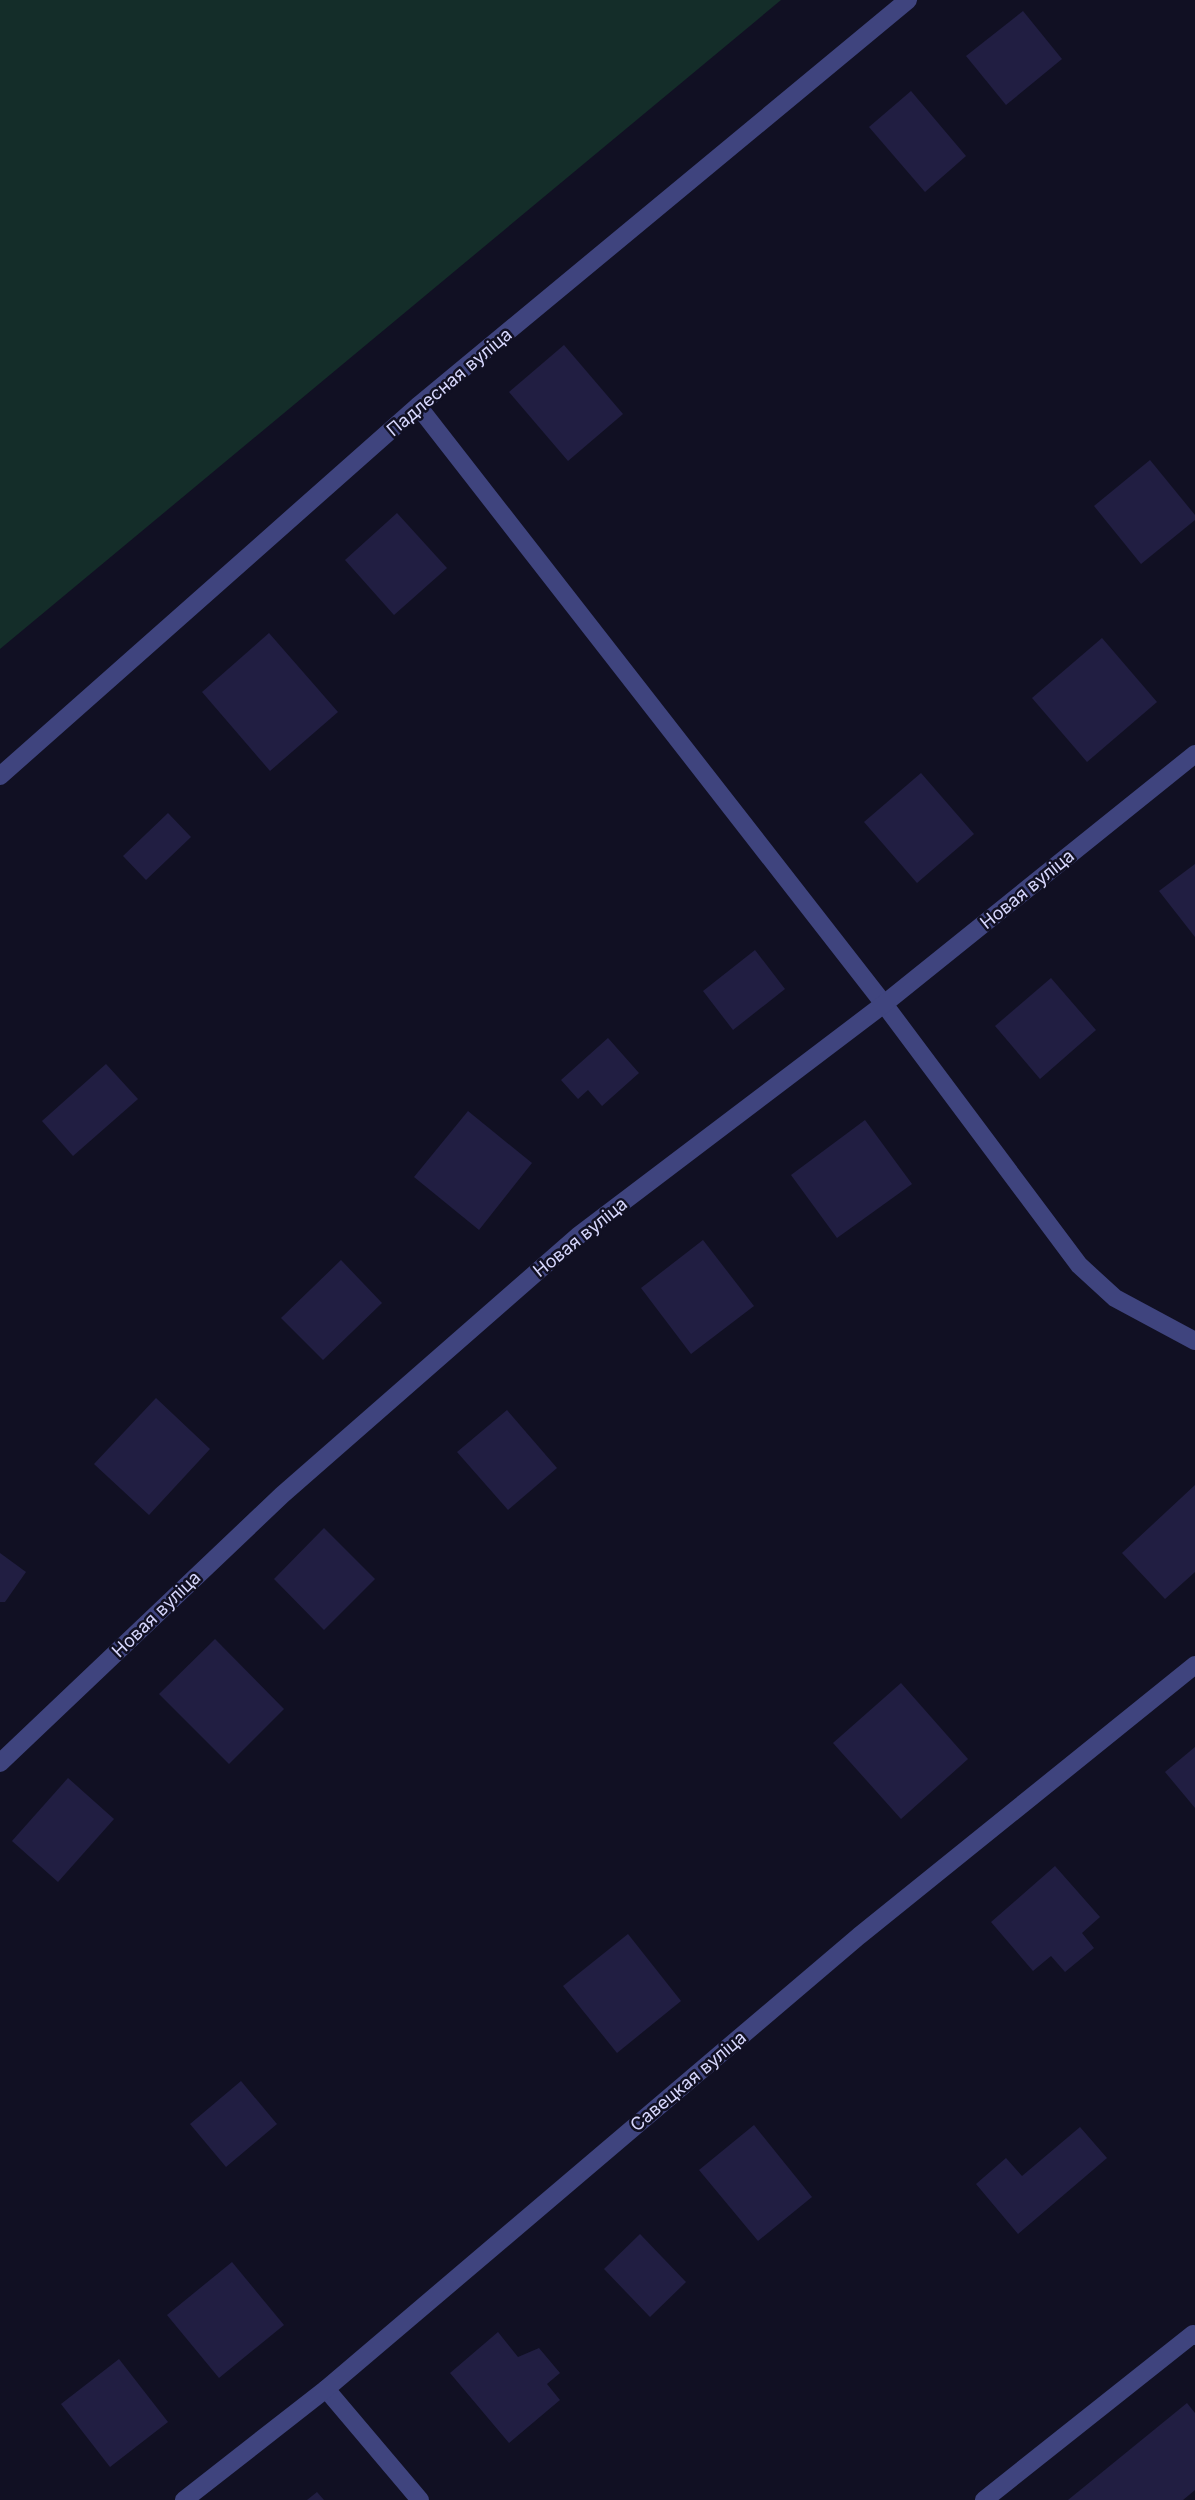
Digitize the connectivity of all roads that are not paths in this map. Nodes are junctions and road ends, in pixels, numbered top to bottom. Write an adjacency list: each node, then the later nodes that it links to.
1 (908, 0): 2 (street, Падлесная вуліца)
2 (418, 406): 4 (street, Падлесная вуліца); 5 (street)
3 (1195, 754): 5 (street, Новая вуліца)
4 (0, 776)
5 (884, 1004): 6 (street); 8 (street, Новая вуліца)
6 (1195, 1341)
7 (1195, 1665): 10 (street, Савецкая вуліца)
8 (0, 1763)
9 (1195, 2336): 13 (street)
10 (326, 2389): 11 (street, Савецкая вуліца); 12 (street)
11 (184, 2500)
12 (420, 2500)
13 (984, 2500)

